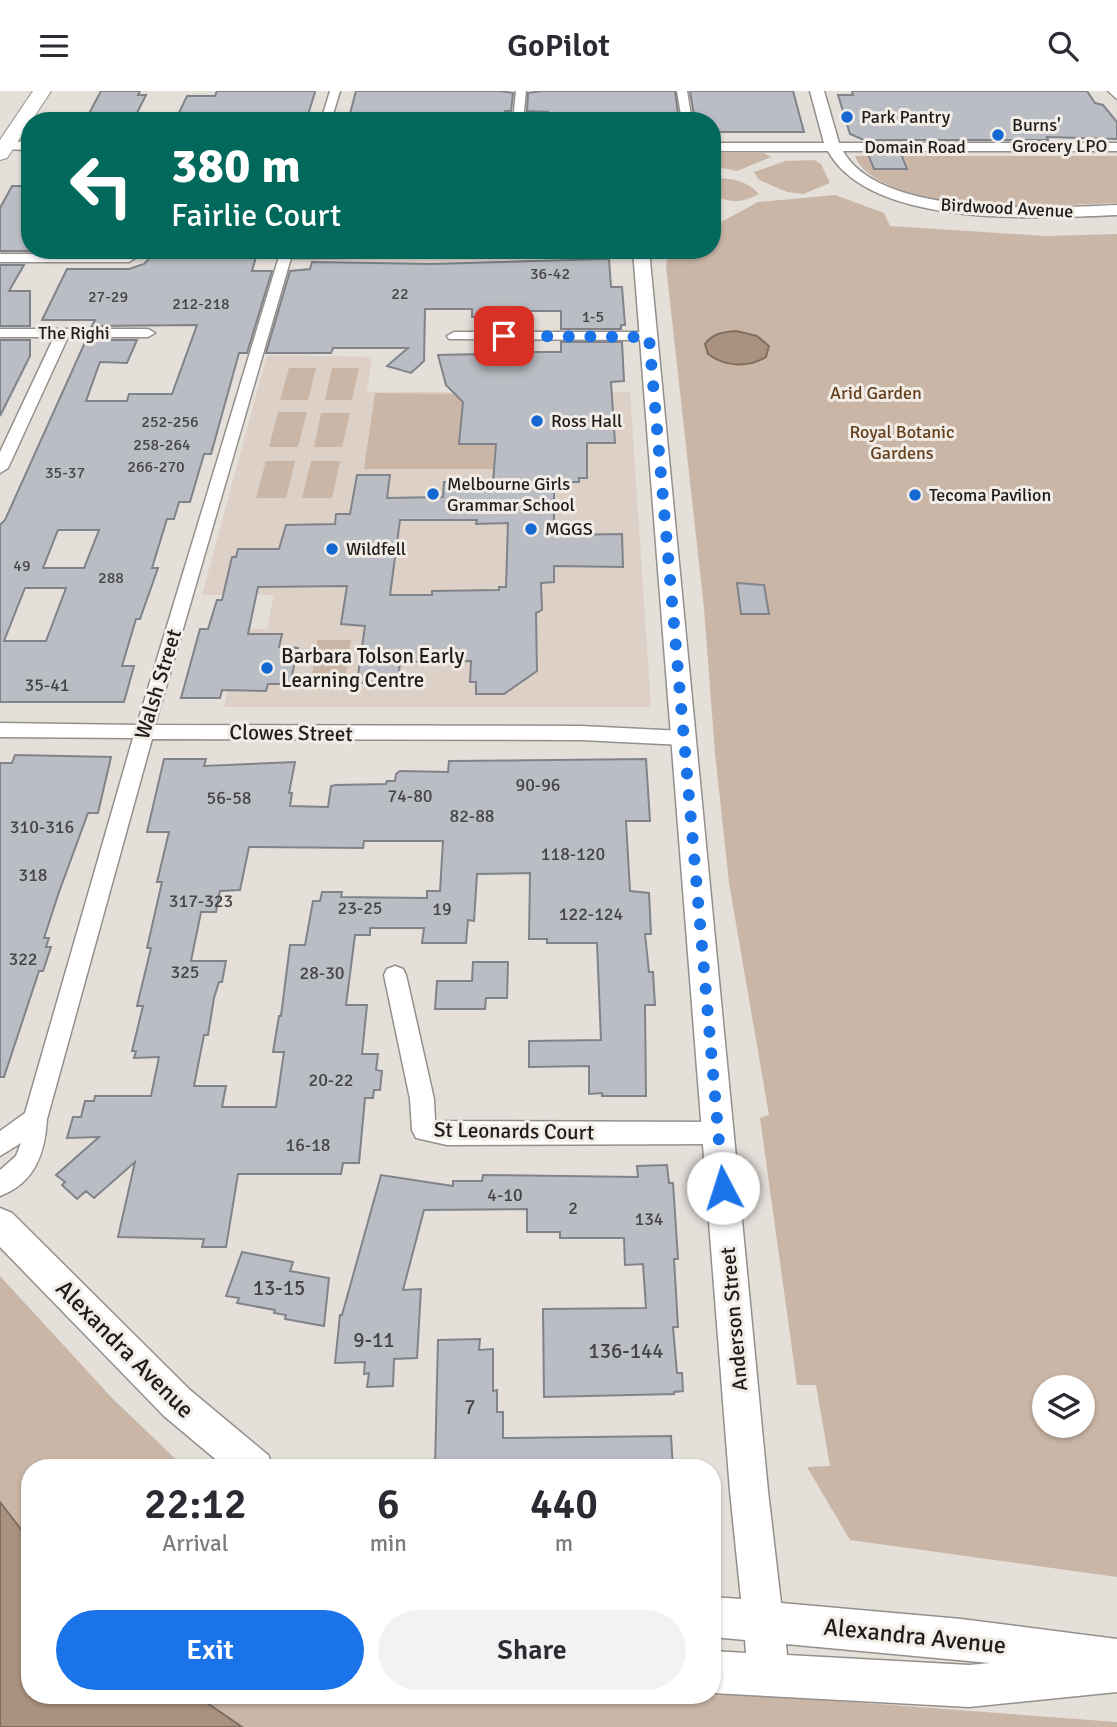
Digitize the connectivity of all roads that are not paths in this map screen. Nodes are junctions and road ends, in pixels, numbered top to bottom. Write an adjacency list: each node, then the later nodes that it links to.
1 (42, 91): 8 (highway)
2 (335, 91): 9 (street)
3 (521, 91): 10 (street)
4 (682, 91): 11 (street)
5 (817, 91): 13 (street, Birdwood Avenue)
6 (1113, 91): 7 (street)
7 (1117, 96)
8 (27, 112)
9 (329, 112)
10 (520, 112)
11 (686, 112)
12 (21, 121): 17 (highway)
13 (834, 146): 15 (street, Domain Road); 16 (street, Domain Road); 18 (street, Birdwood Avenue)
14 (21, 147): 17 (street)
15 (721, 147)
16 (1117, 147)
17 (2, 148)
18 (1117, 211)
19 (0, 258): 20 (street)
20 (21, 258)
21 (285, 259): 30 (street, Walsh Street)
22 (642, 259): 27 (street, Anderson Street)
23 (0, 333): 24 (street, The Righi)
24 (63, 333): 25 (street, The Righi); 28 (street)
25 (148, 333)
26 (454, 336): 27 (street)
27 (649, 337): 31 (street, Anderson Street)
28 (0, 468)
29 (0, 730): 30 (street, Clowes Street)
30 (144, 731): 31 (street, Clowes Street); 33 (street, Walsh Street)
31 (683, 731): 34 (street, Anderson Street)
32 (395, 975): 34 (street, St Leonards Court)
33 (36, 1119): 35 (street); 36 (street, Walsh Street)
34 (719, 1133): 40 (street, Anderson Street)
35 (0, 1146)
36 (0, 1185)
37 (0, 1224): 38 (street, Alexandra Avenue)
38 (244, 1459)
39 (721, 1618): 40 (street, Alexandra Avenue)
40 (763, 1621): 41 (street, Alexandra Avenue); 44 (street, Anderson Street)
41 (1117, 1659)
42 (1117, 1671): 44 (street, Alexandra Avenue)
43 (721, 1672): 44 (street, Alexandra Avenue)
44 (769, 1675)

